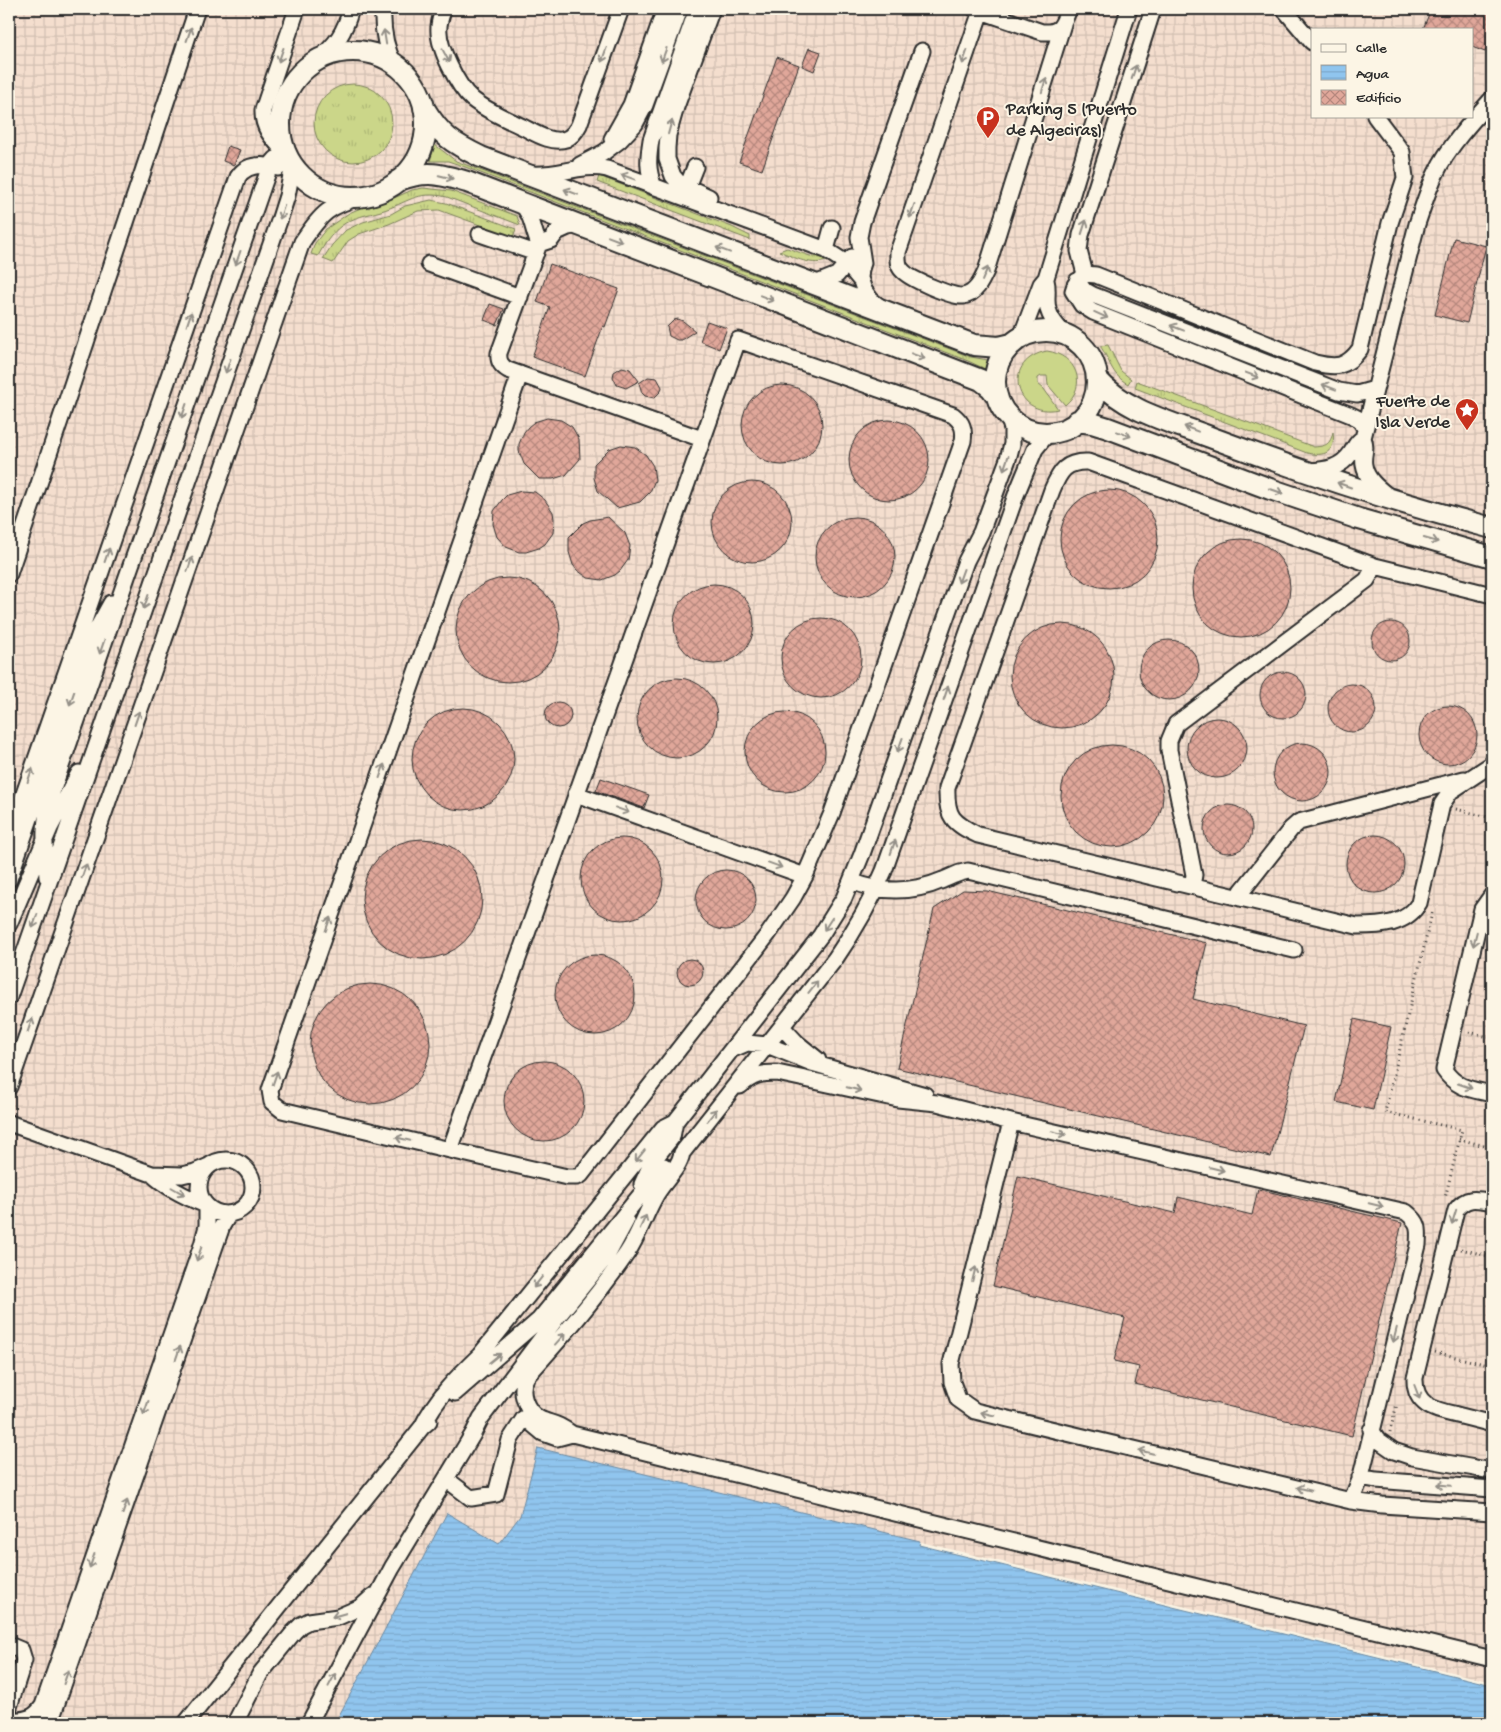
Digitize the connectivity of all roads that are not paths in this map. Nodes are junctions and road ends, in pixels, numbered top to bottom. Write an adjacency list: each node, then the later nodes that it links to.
1 (198, 9): 67 (street, one-way to 1)
2 (297, 9): 27 (street, one-way to 27)
3 (351, 9): 19 (street)
4 (383, 9): 20 (street, one-way to 4)
5 (443, 9): 6 (street)
6 (621, 9)
7 (665, 9): 26 (street)
8 (680, 9): 26 (street, one-way to 26)
9 (697, 9): 33 (street)
10 (712, 9): 34 (street, one-way to 10)
11 (1069, 9): 16 (street)
12 (1129, 9): 45 (street)
13 (1153, 9): 46 (street, one-way to 13)
14 (1284, 9): 17 (street)
15 (978, 10): 16 (street); 16 (street, one-way to 16)
16 (1063, 24)
17 (1311, 41)
18 (922, 50): 42 (street)
19 (318, 60): 20 (main road); 27 (main road)
20 (394, 64): 22 (main road)
21 (1492, 99): 25 (street)
22 (424, 108): 31 (main road); 32 (main road)
23 (1492, 112): 25 (street)
24 (1376, 118): 46 (street)
25 (1473, 120): 55 (street)
26 (594, 158): 30 (street)
27 (291, 164): 28 (street); 35 (main road); 70 (street, one-way to 70)
28 (270, 166): 68 (street, one-way to 68); 74 (street, one-way to 28)
29 (695, 167): 34 (street)
30 (571, 169): 31 (street); 33 (street, one-way to 30)
31 (512, 170): 48 (main road, one-way to 31)
32 (399, 180): 35 (main road); 36 (main road, one-way to 36)
33 (654, 187): 40 (street)
34 (687, 187): 40 (street)
35 (363, 196): 92 (street, one-way to 35)
36 (520, 203): 37 (main road); 41 (street)
37 (579, 226): 41 (street); 56 (main road, one-way to 56)
38 (832, 228): 40 (street)
39 (480, 234): 41 (street)
40 (819, 247): 43 (street)
41 (537, 248): 49 (street)
42 (860, 249): 43 (street); 47 (street)
43 (846, 263): 47 (street); 48 (street)
44 (429, 264): 49 (street)
45 (1046, 278): 51 (street); 52 (street)
46 (1081, 278): 55 (street, one-way to 46); 60 (street, one-way to 60)
47 (862, 281): 50 (street)
48 (815, 284): 50 (main road)
49 (520, 297): 53 (street)
50 (884, 310): 52 (main road)
51 (1065, 335): 52 (main road); 54 (main road)
52 (1016, 341): 56 (main road)
53 (520, 374): 61 (street); 99 (street, one-way to 53)
54 (1097, 379): 58 (main road); 62 (main road, one-way to 54)
55 (1375, 389): 60 (street)
56 (997, 396): 57 (main road)
57 (1008, 416): 59 (main road); 78 (street, one-way to 78)
58 (1077, 421): 59 (main road); 65 (main road, one-way to 65)
59 (1049, 432): 81 (street, one-way to 59)
60 (1364, 433): 62 (street); 63 (street)
61 (702, 439): 73 (street); 76 (street)
62 (1304, 471): 63 (main road, one-way to 62)
63 (1391, 499): 64 (main road)
64 (1492, 528)
65 (1492, 557)
66 (1375, 566): 69 (street); 80 (street); 80 (street)
67 (9, 574)
68 (122, 591): 75 (street, one-way to 75); 77 (street, one-way to 77)
69 (1492, 596)
70 (103, 727): 75 (street); 79 (street)
71 (1492, 764): 72 (street)
72 (1472, 776): 83 (street); 83 (street)
73 (576, 794): 76 (street, one-way to 76); 99 (street)
74 (9, 837)
75 (44, 840): 79 (street); 84 (street)
76 (806, 876): 99 (street)
77 (9, 879)
78 (851, 881): 81 (street); 88 (street, one-way to 88)
79 (48, 884): 86 (street, one-way to 86)
80 (1192, 886): 83 (street)
81 (876, 889): 85 (street); 87 (street, one-way to 81)
82 (1492, 895): 93 (street, one-way to 93)
83 (1240, 898)
84 (9, 924)
85 (1294, 950)
86 (9, 996)
87 (782, 1027): 89 (street); 90 (street)
88 (745, 1039): 89 (street); 96 (street)
89 (763, 1051): 90 (street); 91 (street); 94 (street)
90 (835, 1070): 95 (street)
91 (819, 1081): 94 (street); 95 (street, one-way to 95)
92 (9, 1087)
93 (1492, 1094)
94 (727, 1096): 100 (street, one-way to 94)
95 (937, 1103): 97 (street)
96 (675, 1122): 104 (street); 112 (street, one-way to 112)
97 (1011, 1122): 113 (street, one-way to 113); 120 (street, one-way to 97)
98 (9, 1124): 102 (street)
99 (450, 1150)
100 (682, 1153): 104 (street); 107 (street, one-way to 100)
101 (209, 1166): 102 (street); 105 (street); 106 (street)
102 (152, 1174): 105 (street, one-way to 105)
103 (1492, 1202): 111 (street, one-way to 111)
104 (634, 1203): 107 (street); 112 (street, one-way to 104)
105 (207, 1206): 106 (street); 126 (street, one-way to 126)
106 (229, 1214): 129 (street, one-way to 106)
107 (613, 1260): 108 (street)
108 (520, 1377): 109 (street); 114 (street); 115 (street)
109 (512, 1393): 110 (street); 114 (street)
110 (524, 1418): 115 (street); 118 (street)
111 (1492, 1424)
112 (422, 1427): 130 (street)
113 (1371, 1430): 116 (street); 117 (street)
114 (473, 1434): 118 (street)
115 (572, 1434): 124 (street)
116 (1492, 1471)
117 (1360, 1477): 119 (street, one-way to 117); 120 (street)
118 (446, 1479): 122 (street)
119 (1492, 1489)
120 (1351, 1501): 121 (street)
121 (1492, 1512)
122 (380, 1590): 131 (street, one-way to 131); 132 (street, one-way to 122)
123 (9, 1645): 125 (street)
124 (1492, 1659)
125 (9, 1706)
126 (42, 1706): 127 (street); 128 (street)
127 (9, 1721)
128 (36, 1723)
129 (50, 1723)
130 (186, 1723)
131 (235, 1723)
132 (309, 1723)

